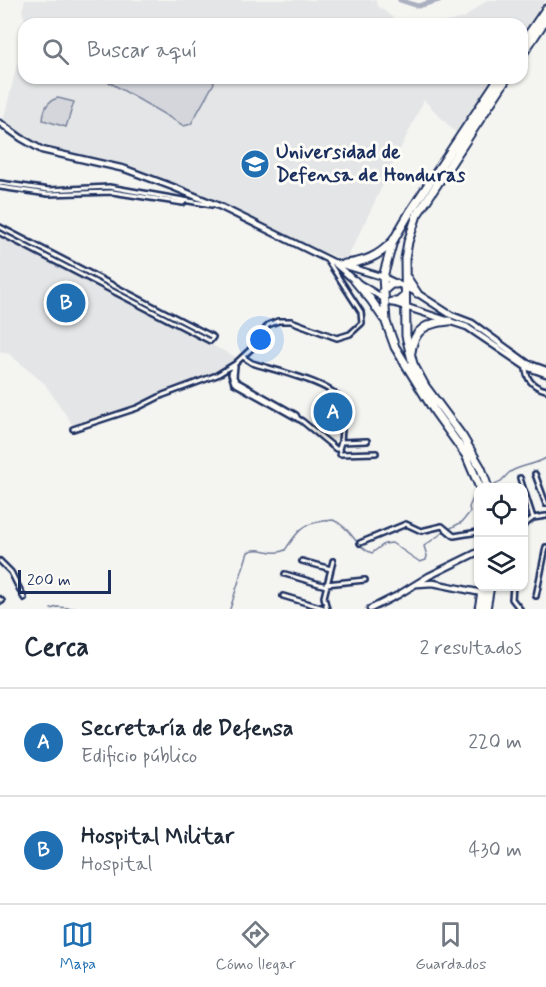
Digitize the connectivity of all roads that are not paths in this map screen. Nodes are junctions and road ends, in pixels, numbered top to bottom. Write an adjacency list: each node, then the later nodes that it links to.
1 (545, 13): 2 (highway); 3 (highway)
2 (528, 36)
3 (528, 44)
4 (496, 84): 13 (highway)
5 (503, 84): 17 (highway)
6 (0, 123): 8 (main road)
7 (0, 185): 9 (street)
8 (187, 194): 9 (main road); 10 (main road)
9 (186, 201): 10 (street)
10 (219, 206): 14 (main road)
11 (0, 227): 12 (street)
12 (0, 232)
13 (393, 241): 16 (highway); 18 (highway)
14 (326, 259): 15 (main road); 30 (street)
15 (333, 262): 16 (main road); 19 (main road)
16 (345, 264): 18 (main road)
17 (405, 272): 21 (highway); 22 (highway)
18 (383, 277): 20 (main road); 23 (highway)
19 (355, 281): 23 (main road); 29 (highway)
20 (396, 284): 21 (main road); 23 (highway)
21 (405, 292): 22 (main road); 24 (highway); 26 (highway)
22 (417, 294): 25 (main road)
23 (383, 295): 24 (main road); 29 (highway)
24 (392, 302): 26 (main road)
25 (433, 304): 27 (main road); 34 (main road)
26 (405, 308): 27 (main road); 31 (highway)
27 (432, 316): 28 (main road)
28 (449, 321): 31 (highway); 33 (main road)
29 (386, 322): 43 (highway)
30 (243, 357): 32 (street); 38 (street)
31 (411, 357): 44 (highway)
32 (235, 364): 36 (street); 39 (street)
33 (526, 367): 34 (main road); 35 (street)
34 (546, 372)
35 (546, 390)
36 (73, 429)
37 (367, 441): 38 (street)
38 (341, 442): 39 (street)
39 (339, 449): 40 (street)
40 (376, 453)
41 (535, 474): 47 (street)
42 (520, 478): 45 (street)
43 (478, 483)
44 (486, 483)
45 (521, 483)
46 (528, 504): 49 (street)
47 (546, 504)
48 (546, 516): 49 (street)
49 (533, 518): 50 (street)
50 (528, 521)
51 (474, 533): 52 (street)
52 (360, 543)
53 (546, 547): 70 (street)
54 (474, 554): 60 (main road)
55 (0, 561): 71 (street)
56 (302, 561): 58 (street)
57 (333, 561): 58 (street)
58 (331, 569): 63 (street)
59 (285, 574): 63 (street)
60 (429, 576): 62 (main road); 64 (main road)
61 (364, 580): 63 (street)
62 (434, 583): 64 (main road); 65 (main road)
63 (326, 585): 72 (street)
64 (412, 586): 73 (main road)
65 (474, 589)
66 (483, 591): 74 (highway)
67 (489, 591): 75 (highway)
68 (512, 591): 76 (street)
69 (283, 596): 72 (street)
70 (536, 596)
71 (24, 598)
72 (327, 609)
73 (370, 609)
74 (480, 609)
75 (486, 609)
76 (520, 609)

